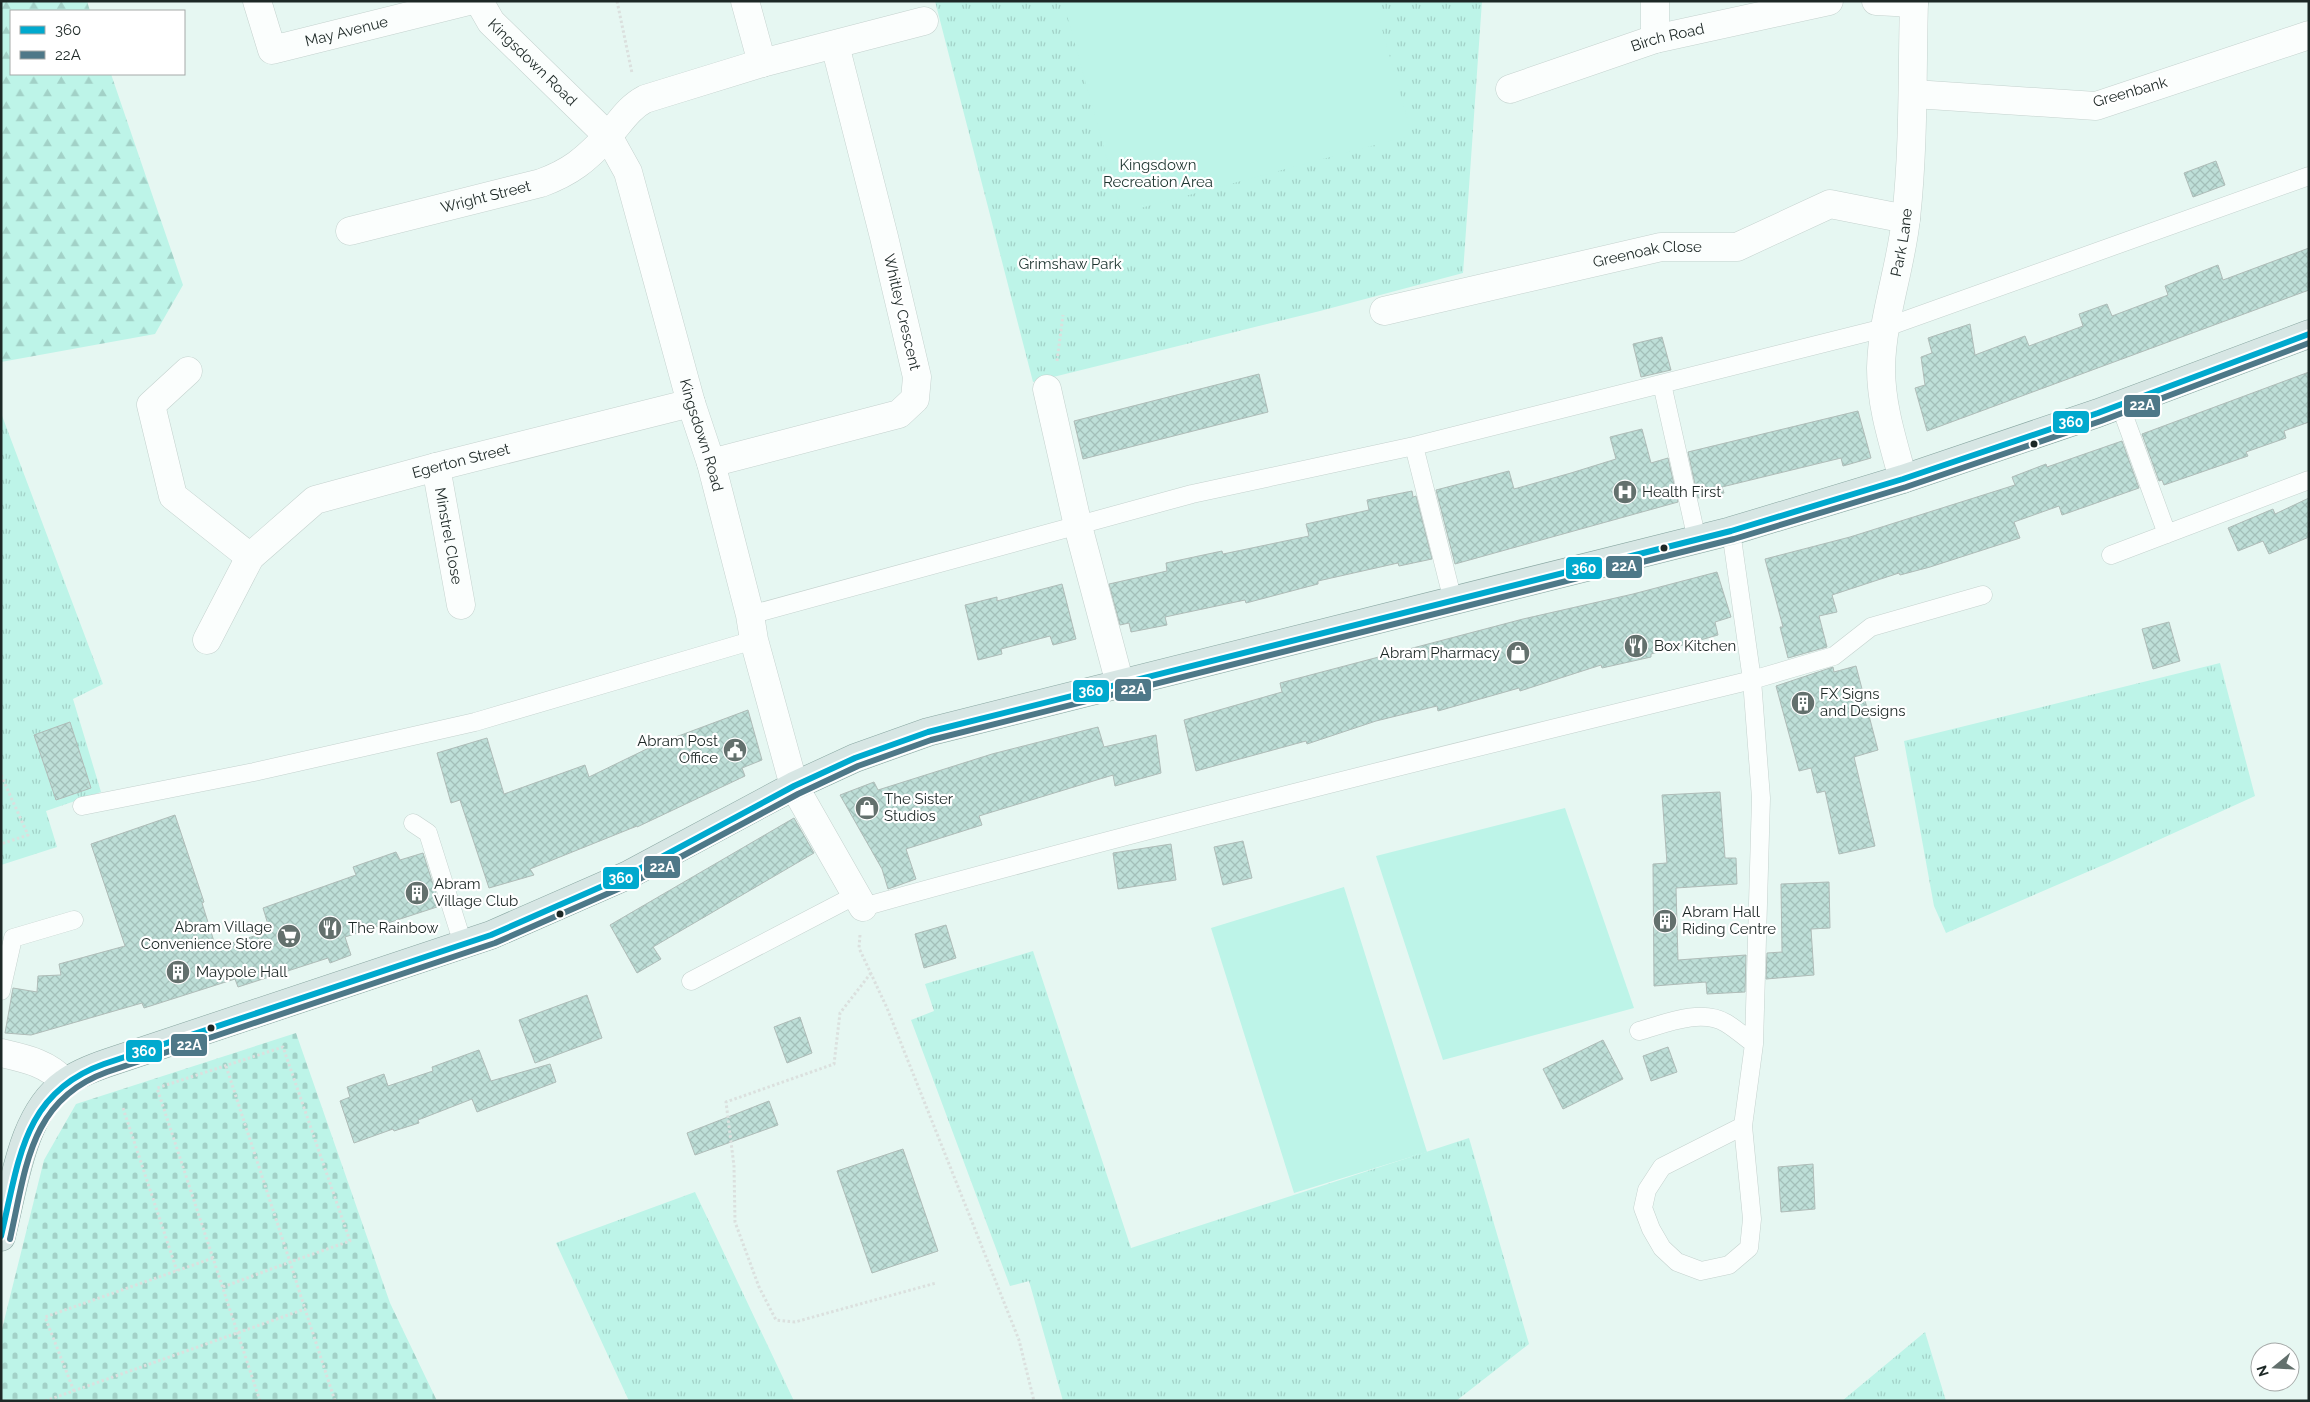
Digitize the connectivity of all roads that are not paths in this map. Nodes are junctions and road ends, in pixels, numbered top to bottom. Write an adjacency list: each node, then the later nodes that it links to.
1 (257, 1): 2 (street, May Avenue)
2 (469, 1)
3 (479, 1): 16 (street, Kingsdown Road)
4 (745, 1): 13 (street)
5 (1655, 1): 11 (street)
6 (1830, 1): 11 (street, Birch Road)
7 (1876, 1): 8 (street)
8 (1914, 2): 15 (street, Park Lane)
9 (924, 20): 12 (street)
10 (2309, 35): 15 (street, Greenbank)
11 (1655, 39): 14 (street, Birch Road)
12 (835, 45): 13 (street); 29 (street, Whitley Crescent)
13 (762, 63): 16 (street)
14 (1510, 89)
15 (1914, 94): 18 (street, Park Lane)
16 (608, 136): 19 (street, Wright Street); 26 (street, Kingsdown Road)
17 (2309, 176): 21 (lane)
18 (1906, 219): 20 (street, Greenoak Close); 21 (street, Park Lane)
19 (350, 231)
20 (1384, 312)
21 (1884, 328): 24 (lane); 31 (street, Park Lane)
22 (2309, 334): 27 (main road)
23 (188, 371): 38 (street)
24 (1662, 384): 28 (lane); 36 (lane)
25 (1047, 389): 33 (street)
26 (691, 403): 29 (street, Kingsdown Road); 30 (street, Egerton Street)
27 (2120, 405): 31 (main road); 35 (lane)
28 (1414, 446): 33 (lane); 40 (lane)
29 (711, 463): 42 (street, Kingsdown Road)
30 (436, 467): 38 (street, Egerton Street); 41 (street, Minstrel Close)
31 (1903, 479): 34 (main road)
32 (2309, 480): 35 (lane)
33 (1078, 526): 42 (lane); 45 (street)
34 (1731, 531): 36 (main road); 44 (lane)
35 (2167, 534): 37 (lane)
36 (1697, 540): 40 (main road)
37 (2111, 555)
38 (250, 557): 43 (street, Egerton Street)
39 (1983, 595): 44 (lane)
40 (1453, 601): 45 (main road)
41 (461, 605)
42 (752, 627): 46 (street, Kingsdown Road); 47 (lane)
43 (207, 640)
44 (1752, 680): 49 (lane); 55 (lane)
45 (1120, 684): 46 (main road)
46 (794, 786): 49 (street, Kingsdown Road); 51 (main road)
47 (82, 806)
48 (413, 823): 51 (lane)
49 (860, 901): 52 (lane)
50 (74, 920): 53 (lane)
51 (463, 944): 57 (main road)
52 (691, 980)
53 (1, 991)
54 (1639, 1032): 55 (lane)
55 (1754, 1044): 58 (lane)
56 (1, 1053): 57 (street)
57 (65, 1082): 59 (main road)
58 (1744, 1126): 58 (lane)
59 (1, 1237)

